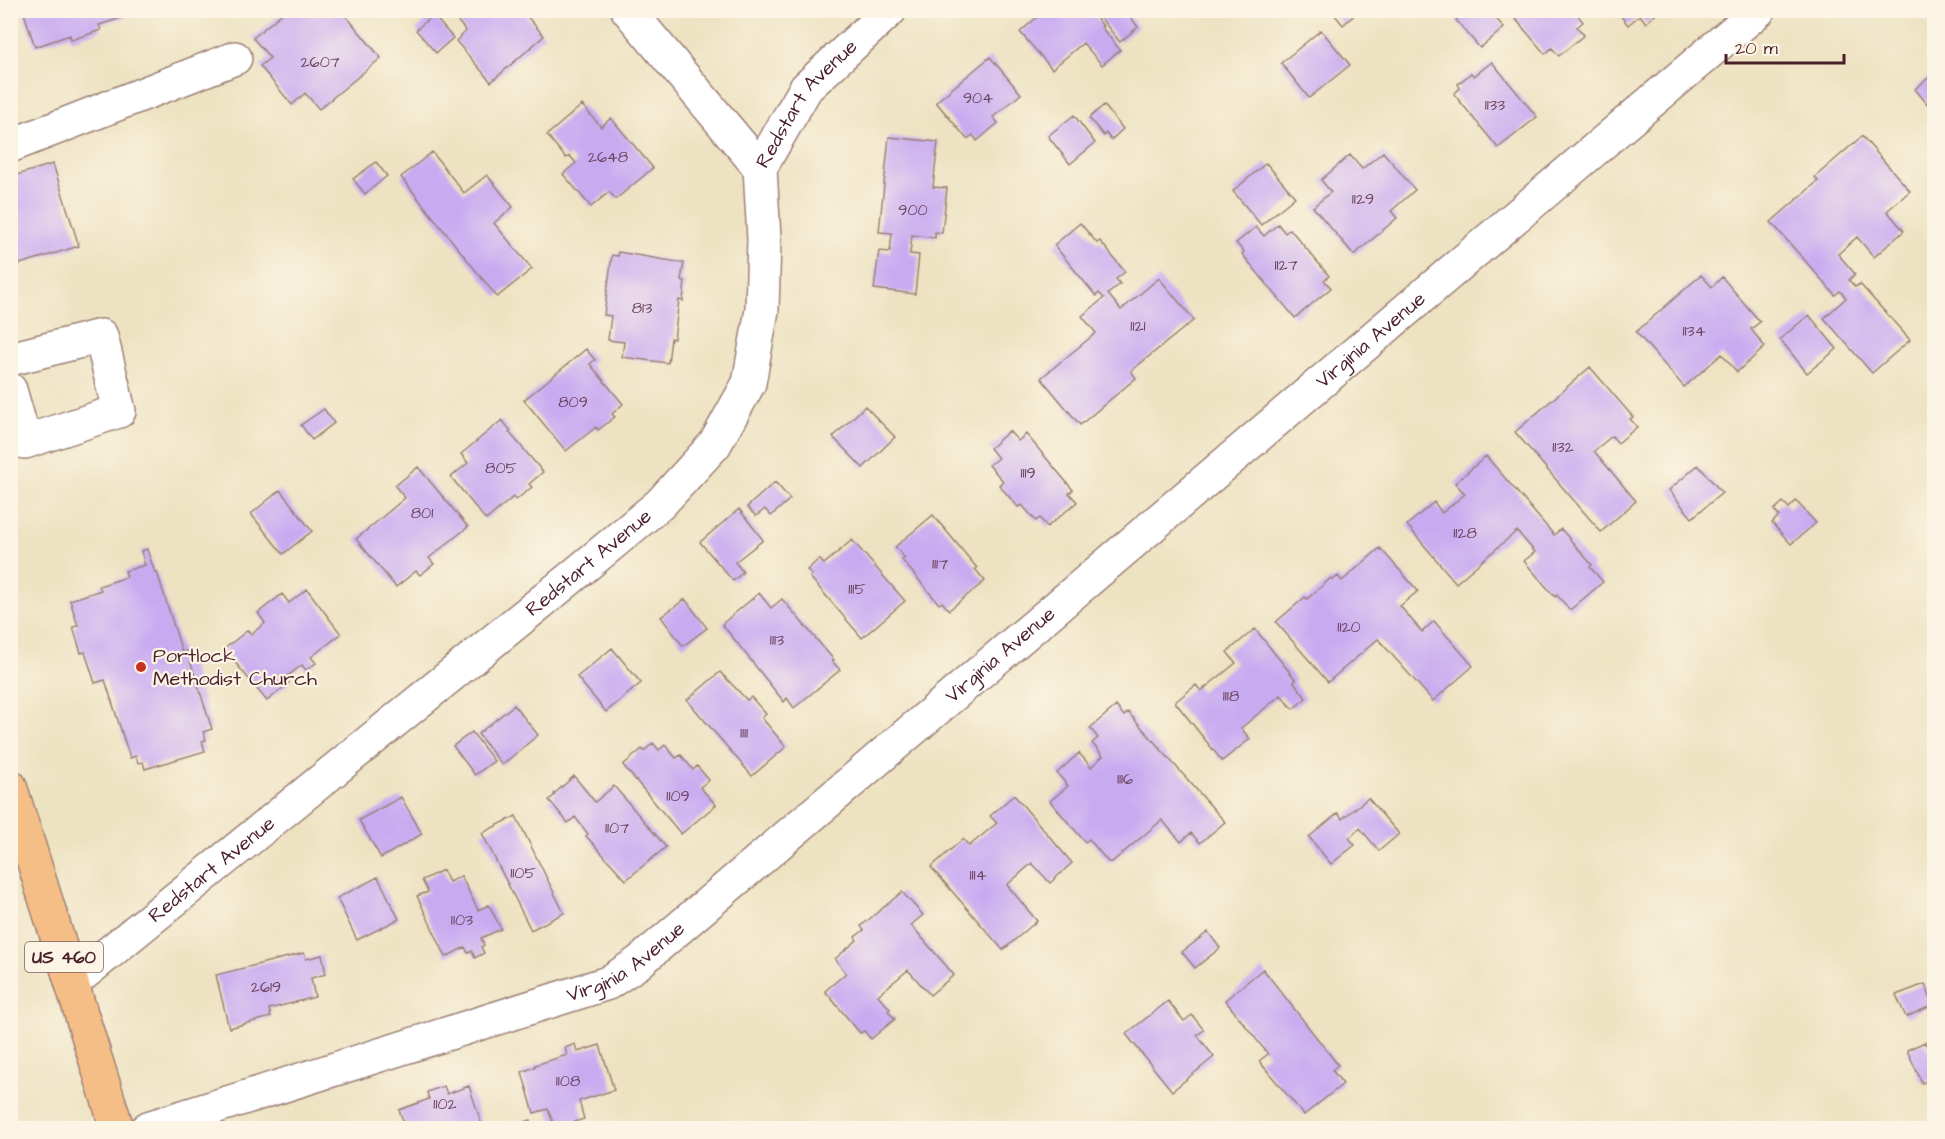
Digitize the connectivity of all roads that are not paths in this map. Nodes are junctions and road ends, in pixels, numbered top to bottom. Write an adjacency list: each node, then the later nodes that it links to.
1 (628, 10): 6 (street)
2 (890, 10): 6 (street, Redstart Avenue)
3 (1759, 10): 12 (street, Virginia Avenue)
4 (235, 58): 5 (street)
5 (10, 146)
6 (760, 168): 10 (street, Redstart Avenue)
7 (10, 359): 8 (street)
8 (10, 390)
9 (12, 795): 10 (main road, US 460)
10 (72, 983): 11 (main road, US 460)
11 (117, 1128)
12 (148, 1128)

